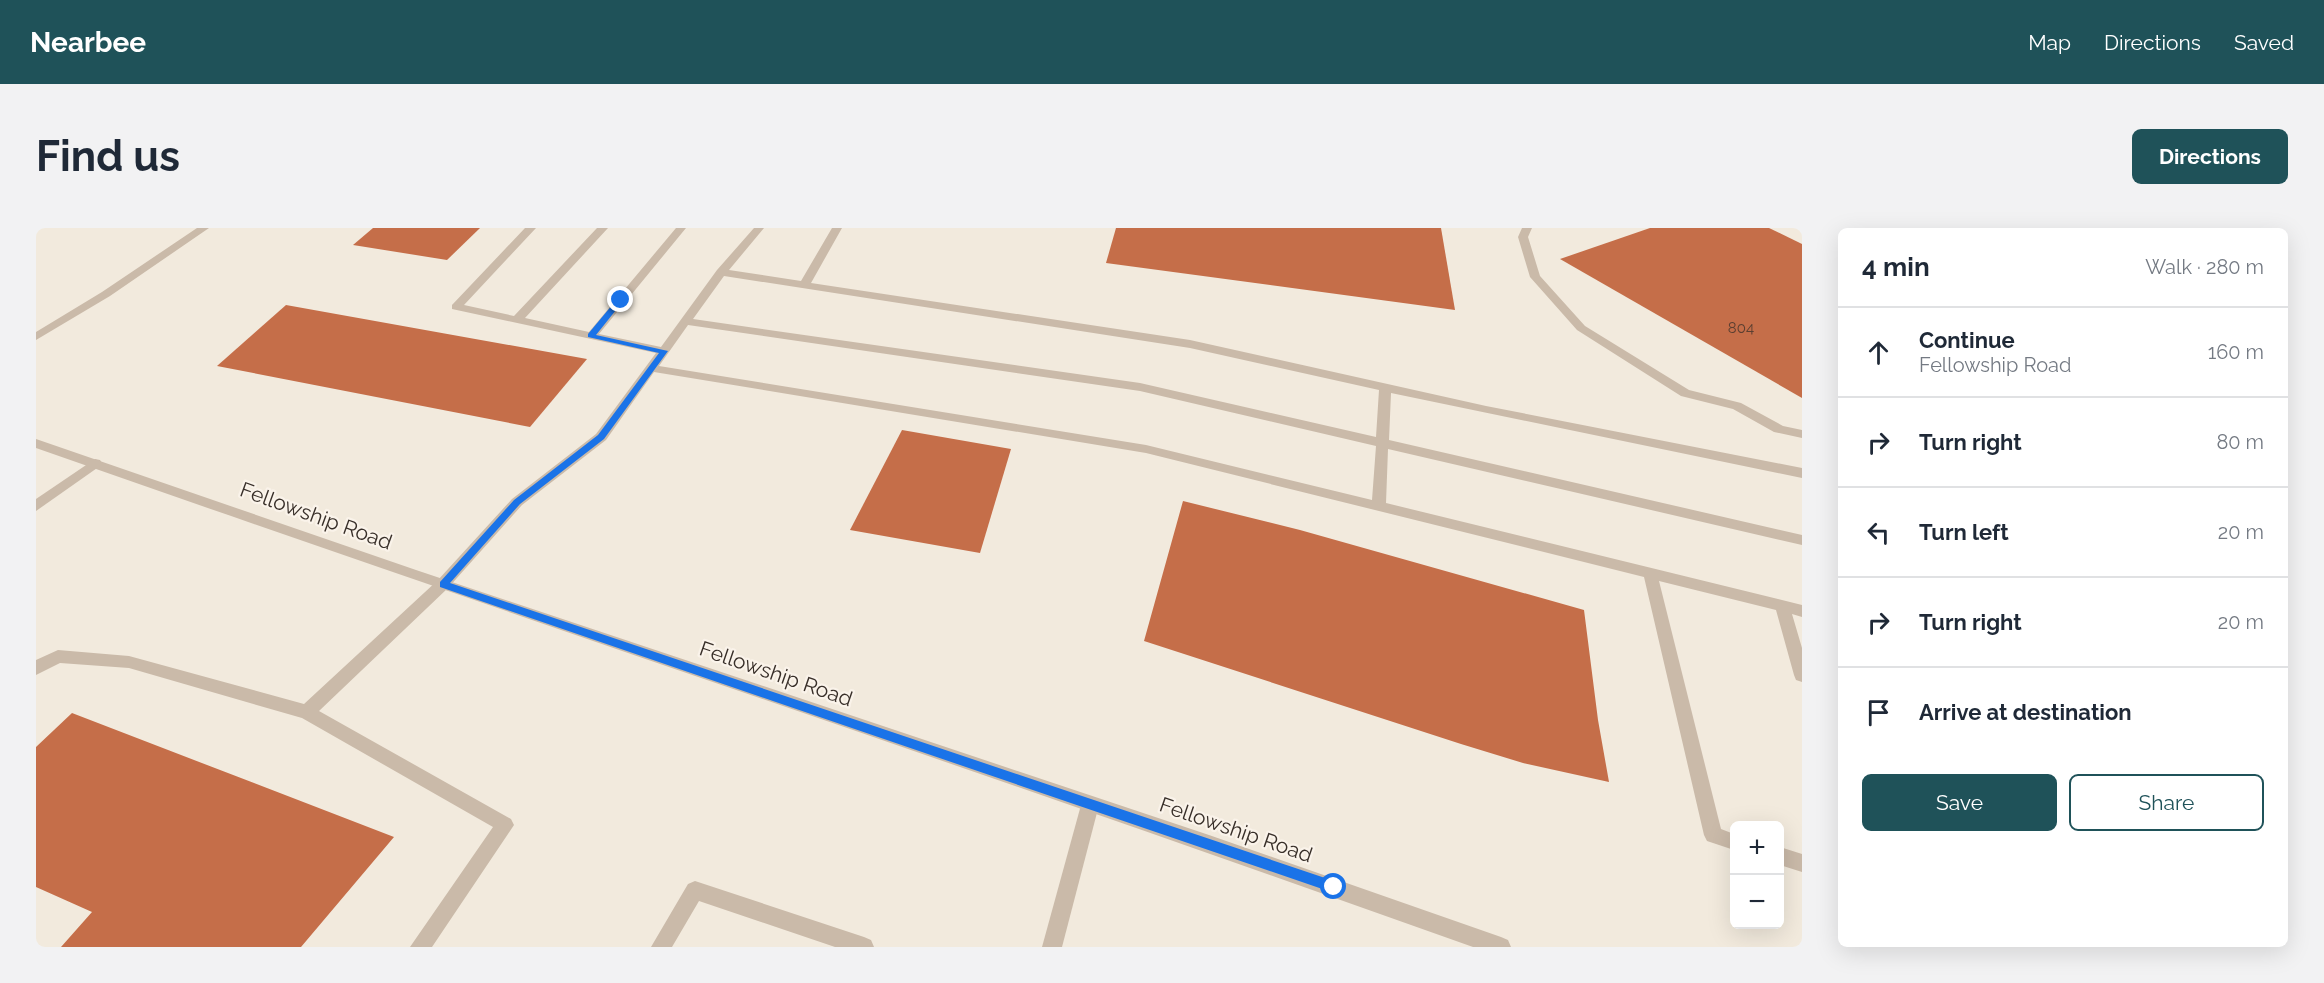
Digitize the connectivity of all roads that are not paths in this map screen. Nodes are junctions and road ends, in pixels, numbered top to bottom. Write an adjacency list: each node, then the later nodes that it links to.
1 (204, 228): 13 (street)
2 (531, 228): 10 (street)
3 (603, 228): 10 (street)
4 (681, 228): 12 (street)
5 (759, 228): 8 (street)
6 (837, 228): 9 (street)
7 (1527, 228): 17 (street)
8 (721, 272): 9 (street); 11 (street)
9 (804, 285): 16 (street)
10 (517, 320): 12 (street)
11 (686, 321): 14 (street); 19 (street)
12 (591, 336): 14 (street)
13 (36, 337)
14 (664, 351): 15 (street)
15 (652, 368): 23 (street); 26 (street)
16 (1385, 388): 19 (street); 21 (street)
17 (1802, 434)
18 (36, 443): 20 (street, Fellowship Road)
19 (1383, 443): 23 (street); 24 (street)
20 (95, 463): 22 (street); 26 (street, Fellowship Road)
21 (1802, 473)
22 (36, 506)
23 (1379, 506): 25 (street)
24 (1802, 540)
25 (1650, 573): 27 (street); 33 (street)
26 (443, 584): 31 (street); 32 (street, Fellowship Road)
27 (1782, 606): 28 (street); 30 (street)
28 (1802, 610)
29 (36, 668): 31 (street)
30 (1802, 675)
31 (307, 712): 36 (street)
32 (1090, 805): 39 (street); 40 (street, Fellowship Road)
33 (1730, 841)
34 (1784, 858): 35 (street)
35 (1802, 863)
36 (420, 947)
37 (661, 947): 38 (street)
38 (864, 947)
39 (1052, 947)
40 (1501, 947)

